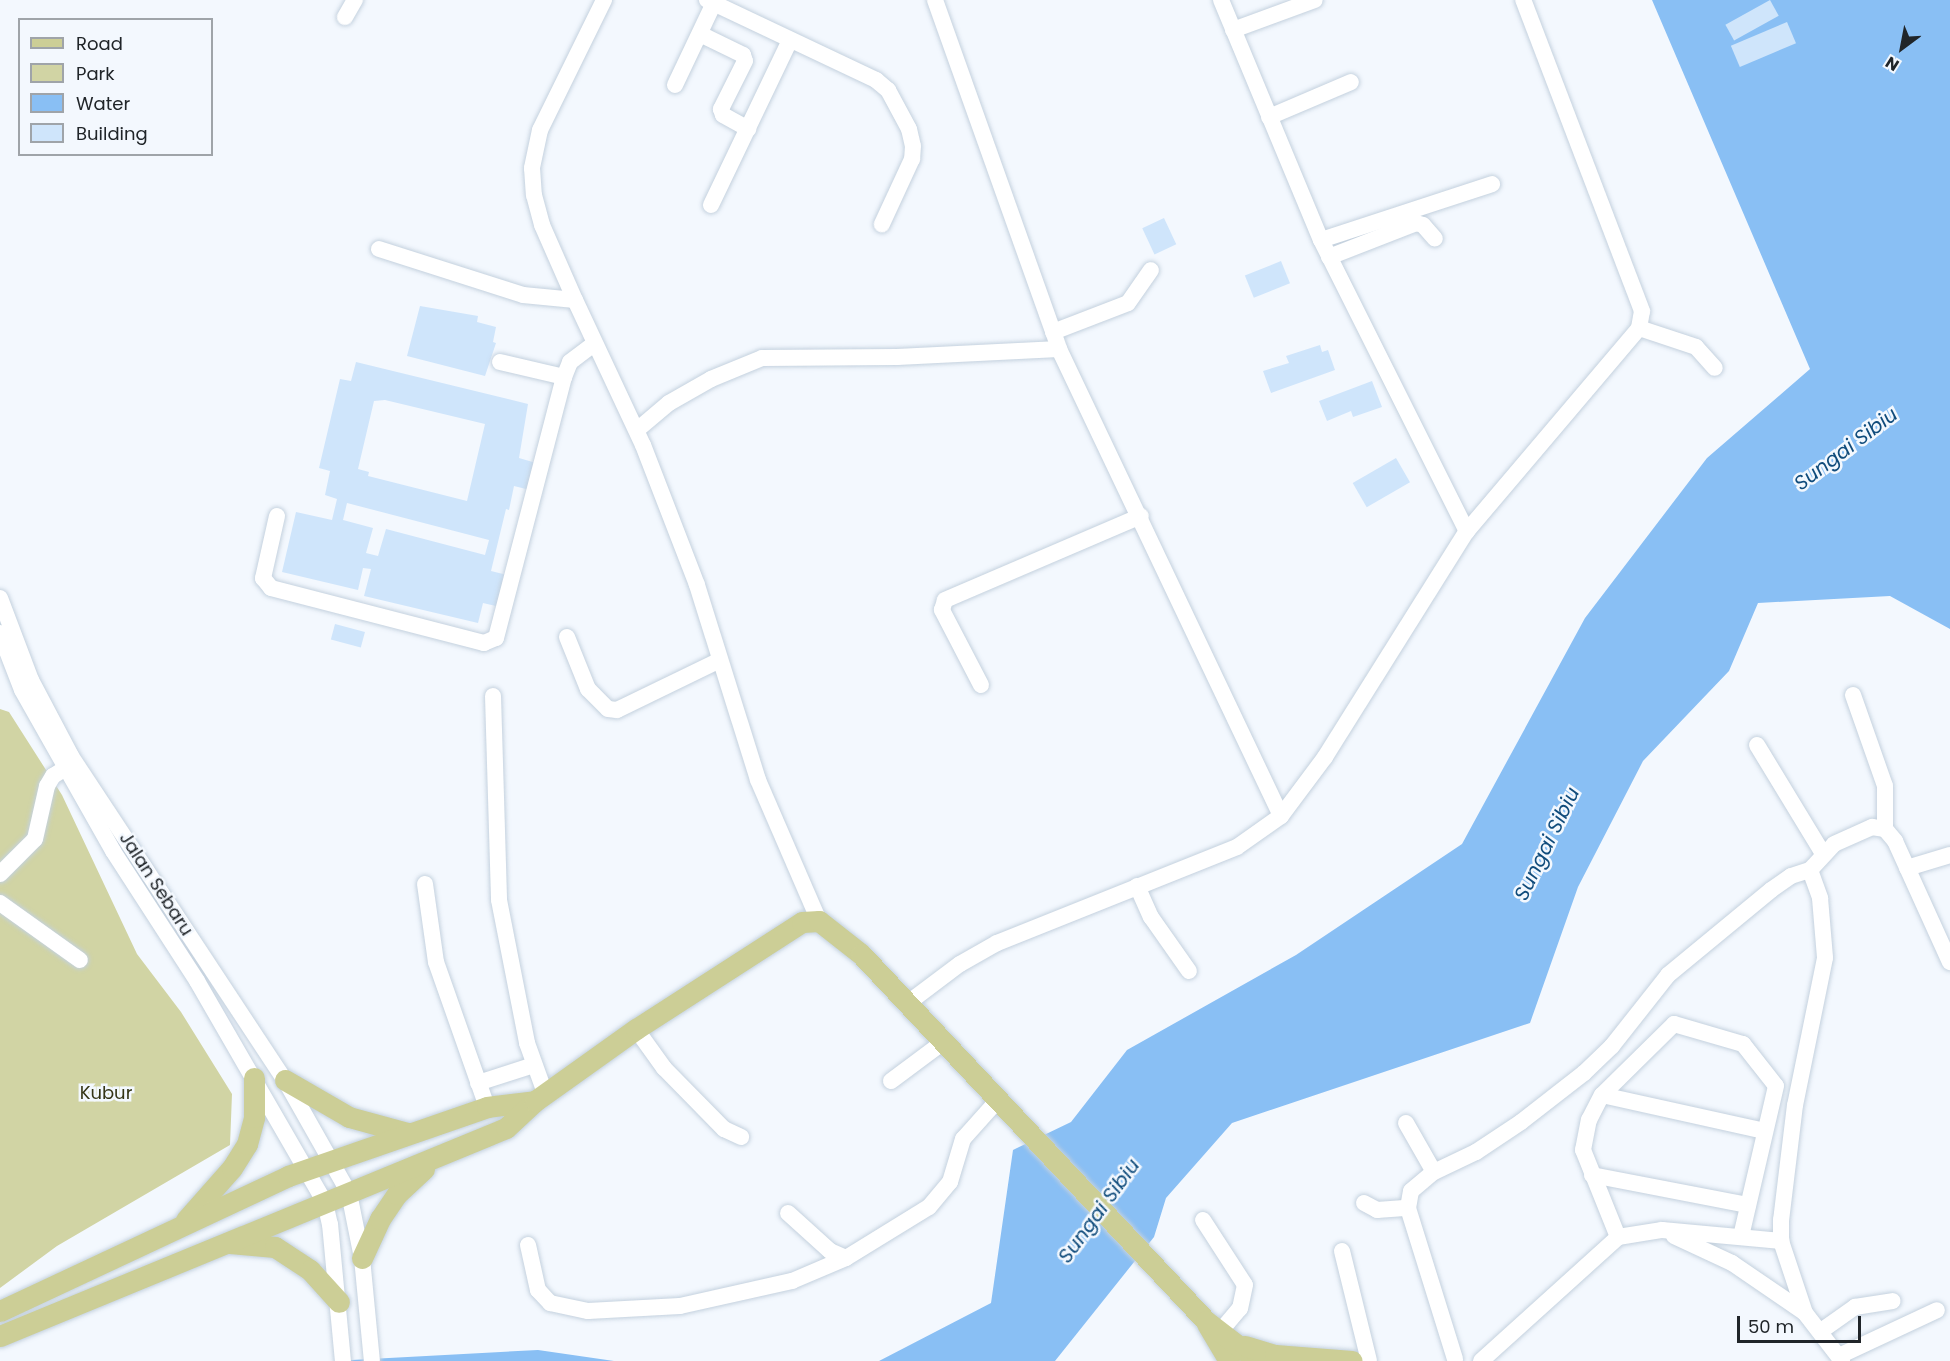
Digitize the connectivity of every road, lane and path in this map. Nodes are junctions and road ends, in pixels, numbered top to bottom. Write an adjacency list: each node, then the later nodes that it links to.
1 (355, 0): 8 (street)
2 (604, 0): 24 (street)
3 (935, 0): 26 (street)
4 (1221, 0): 9 (street)
5 (1315, 0): 9 (street)
6 (1523, 0): 25 (street)
7 (711, 2): 10 (street); 11 (street)
8 (345, 17)
9 (1233, 30): 14 (street)
10 (700, 34): 13 (street); 15 (street)
11 (790, 40): 15 (street); 18 (street)
12 (1351, 82): 14 (street)
13 (675, 85)
14 (1269, 117): 20 (street)
15 (748, 129): 17 (street)
16 (1492, 184): 20 (street)
17 (711, 205)
18 (882, 225)
19 (1435, 239): 22 (street)
20 (1321, 240): 22 (street)
21 (379, 249): 24 (street)
22 (1329, 257): 35 (street)
23 (1151, 270): 26 (street)
24 (575, 300): 27 (street)
25 (1639, 328): 30 (street); 35 (street)
26 (1053, 332): 28 (street)
27 (594, 344): 31 (street); 32 (street)
28 (1059, 349): 32 (street); 34 (street)
29 (500, 362): 31 (street)
30 (1715, 368)
31 (564, 377): 33 (street)
32 (637, 430): 39 (street)
33 (277, 516)
34 (1141, 516): 40 (street); 45 (street)
35 (1467, 531): 45 (street)
36 (0, 598): 64 (street, Jalan Sebaru)
37 (0, 633): 44 (street, Jalan Sebaru)
38 (567, 637): 39 (street)
39 (718, 661): 55 (street)
40 (981, 685)
41 (1853, 695): 46 (street)
42 (493, 696): 62 (street)
43 (1757, 745): 47 (street)
44 (66, 768): 51 (street); 63 (street, Jalan Sebaru)
45 (1281, 816): 53 (street)
46 (1885, 829): 47 (street); 49 (street)
47 (1822, 852): 50 (street)
48 (1950, 855): 49 (street)
49 (1907, 868): 57 (street)
50 (1810, 870): 71 (street); 80 (street)
51 (0, 874)
52 (425, 884): 66 (street)
53 (1137, 886): 58 (street); 59 (street)
54 (0, 903): 56 (street)
55 (819, 921): 59 (main road); 60 (main road)
56 (80, 960)
57 (1950, 962)
58 (1189, 971)
59 (909, 1004): 61 (main road)
60 (636, 1029): 68 (main road); 76 (street)
61 (942, 1043): 65 (street); 70 (main road)
62 (534, 1065): 66 (street); 68 (street)
63 (254, 1078): 79 (street, Jalan Sebaru); 89 (main road)
64 (285, 1080): 75 (main road); 77 (street, Jalan Sebaru)
65 (891, 1081)
66 (478, 1083): 72 (street)
67 (1602, 1095): 69 (street); 74 (street); 81 (street)
68 (540, 1097): 72 (main road); 78 (main road)
69 (1773, 1099): 71 (street); 74 (street)
70 (997, 1101): 98 (street); 106 (main road)
71 (1796, 1105): 93 (street)
72 (487, 1107): 75 (main road)
73 (1406, 1123): 80 (street)
74 (1764, 1131): 85 (street)
75 (408, 1134): 77 (main road)
76 (741, 1137)
77 (332, 1159): 79 (main road); 82 (street, Jalan Sebaru)
78 (433, 1160): 82 (main road); 97 (main road)
79 (306, 1169): 83 (street, Jalan Sebaru); 89 (main road)
80 (1434, 1172): 86 (street)
81 (1592, 1175): 85 (street); 91 (street)
82 (349, 1193): 83 (main road); 97 (street, Jalan Sebaru)
83 (325, 1203): 94 (main road); 100 (street)
84 (1364, 1203): 86 (street)
85 (1748, 1205): 92 (street)
86 (1408, 1208): 109 (street)
87 (788, 1213): 98 (street)
88 (1203, 1220): 106 (street)
89 (180, 1227): 102 (main road)
90 (1662, 1230): 91 (street); 92 (street); 103 (street)
91 (1618, 1237): 110 (street)
92 (1741, 1237): 93 (street)
93 (1781, 1241): 103 (street)
94 (225, 1242): 100 (main road); 105 (main road)
95 (528, 1245): 98 (street)
96 (1342, 1251): 114 (street)
97 (363, 1258): 111 (street, Jalan Sebaru)
98 (846, 1258)
99 (1893, 1301): 104 (street)
100 (339, 1302): 107 (street)
101 (1937, 1310): 108 (street)
102 (0, 1311)
103 (1805, 1313): 104 (street)
104 (1821, 1331): 108 (street)
105 (0, 1336)
106 (1223, 1339): 112 (main road); 113 (main road)
107 (343, 1356)
108 (1840, 1358)
109 (1451, 1360): 110 (street)
110 (1482, 1360)
111 (372, 1361)
112 (1258, 1361)
113 (1352, 1361)
114 (1369, 1361)

